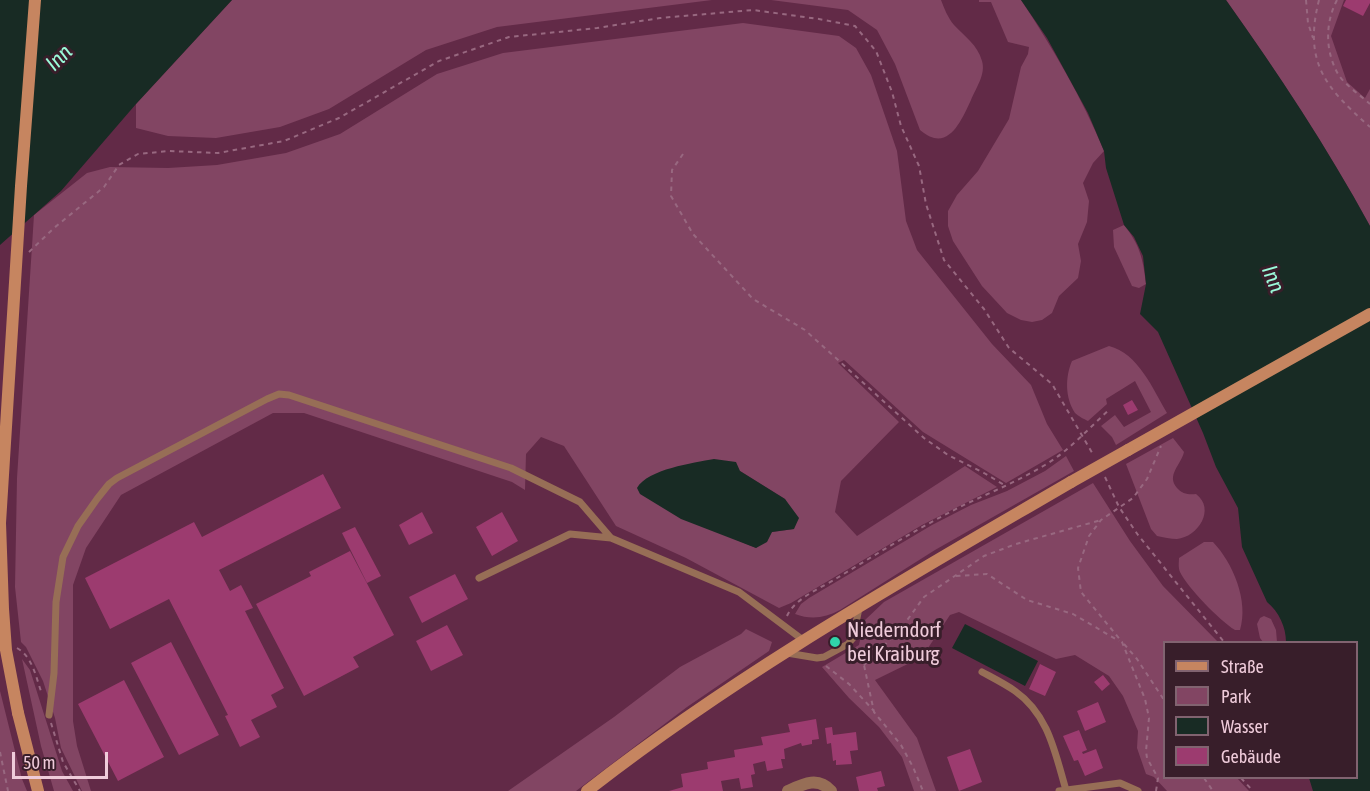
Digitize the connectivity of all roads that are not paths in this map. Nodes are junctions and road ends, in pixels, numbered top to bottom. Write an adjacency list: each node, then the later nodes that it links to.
1 (35, 0): 10 (main road, bridge)
2 (1370, 314): 5 (main road, bridge)
3 (611, 538): 4 (lane); 6 (lane); 9 (lane)
4 (479, 578)
5 (860, 605): 6 (main road); 7 (lane)
6 (803, 640): 7 (main road)
7 (784, 652): 11 (main road)
8 (982, 672): 14 (lane)
9 (49, 715)
10 (38, 791)
11 (587, 791)
12 (788, 791): 13 (street)
13 (831, 791)
14 (1063, 791): 15 (lane)
15 (1138, 791)

